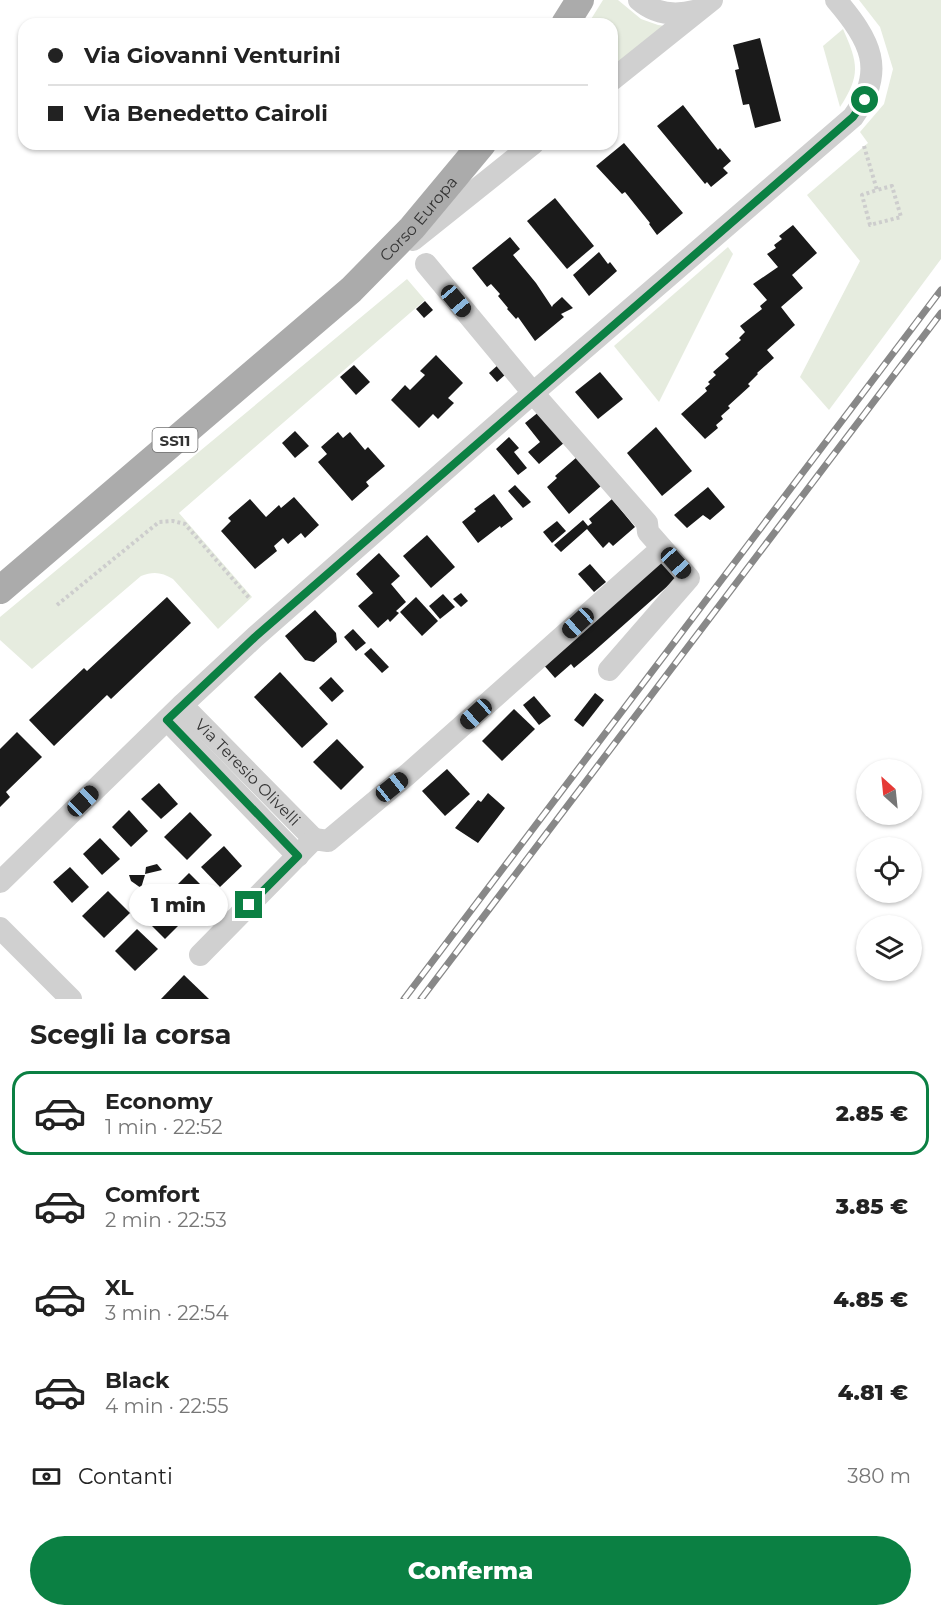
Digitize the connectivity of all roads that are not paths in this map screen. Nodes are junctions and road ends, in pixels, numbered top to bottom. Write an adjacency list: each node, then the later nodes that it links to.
1 (580, 0): 5 (main road)
2 (639, 0): 4 (street)
3 (836, 0): 11 (street)
4 (706, 5): 6 (street)
5 (569, 18)
6 (618, 75)
7 (477, 150): 10 (main road, Corso Europa / SS11)
8 (526, 150): 10 (street)
9 (426, 264): 11 (street)
10 (351, 290): 13 (main road, SS11)
11 (533, 393): 12 (street); 15 (street)
12 (662, 548): 14 (street); 16 (street)
13 (0, 590)
14 (609, 670)
15 (174, 713): 16 (street, Via Teresio Olivelli); 17 (street, Via Teresio Olivelli); 18 (street)
16 (314, 839): 17 (street)
17 (298, 856): 20 (street)
18 (0, 882)
19 (0, 928): 21 (street)
20 (200, 955)
21 (71, 999)

